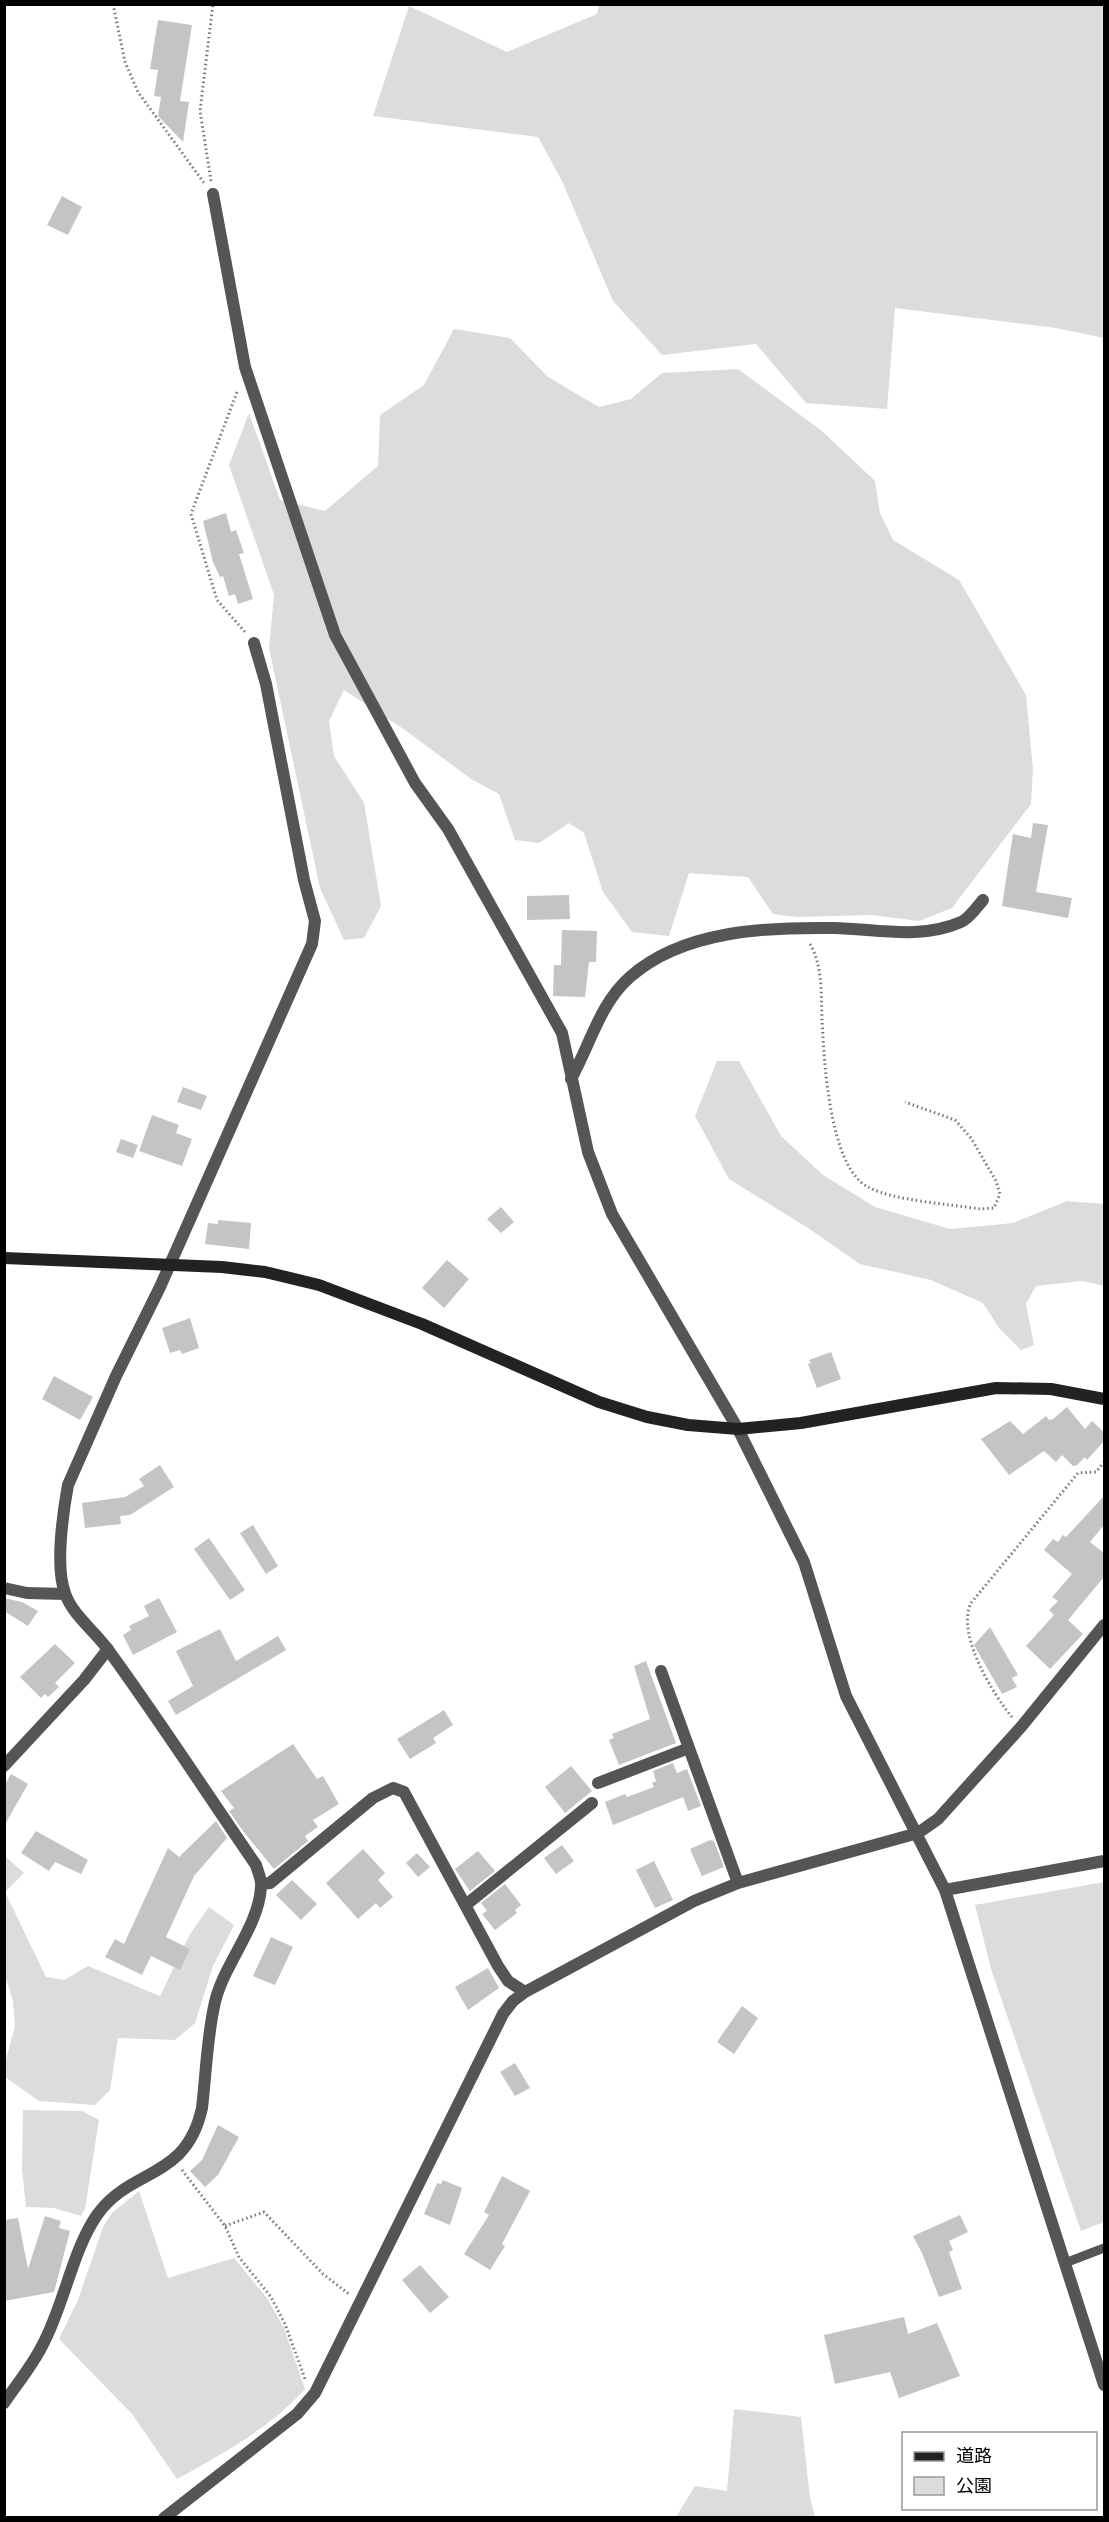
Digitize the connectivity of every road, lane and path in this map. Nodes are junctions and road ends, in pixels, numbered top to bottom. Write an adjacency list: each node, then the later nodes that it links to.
1 (113, 4): 3 (path)
2 (213, 4): 3 (path)
3 (213, 194): 4 (street)
4 (245, 367): 5 (path); 8 (street)
5 (254, 643): 11 (street)
6 (983, 900): 7 (street)
7 (802, 929): 8 (street); 9 (path)
8 (572, 1079): 13 (street)
9 (905, 1102)
10 (4, 1258): 11 (street)
11 (169, 1265): 13 (street); 16 (street)
12 (1104, 1399): 13 (street)
13 (738, 1429): 25 (street)
14 (1104, 1462): 20 (path)
15 (4, 1588): 16 (street)
16 (65, 1594): 18 (street)
17 (1104, 1625): 20 (street)
18 (108, 1649): 22 (street); 28 (street)
19 (661, 1671): 21 (street)
20 (1021, 1727): 25 (street)
21 (689, 1748): 23 (street); 27 (street)
22 (4, 1766)
23 (598, 1783)
24 (592, 1803): 30 (street)
25 (918, 1833): 27 (street); 29 (street)
26 (1104, 1861): 29 (street)
27 (738, 1883): 31 (street)
28 (261, 1884): 30 (street); 32 (street)
29 (945, 1890): 35 (street)
30 (466, 1904): 31 (street)
31 (525, 1992): 36 (street)
32 (175, 2159): 33 (path); 39 (street)
33 (225, 2226): 36 (path); 38 (path)
34 (1104, 2248): 35 (lane)
35 (1065, 2263): 37 (street)
36 (360, 2302): 38 (street)
37 (1104, 2385)
38 (315, 2392): 40 (street)
39 (4, 2403)
40 (164, 2517)

